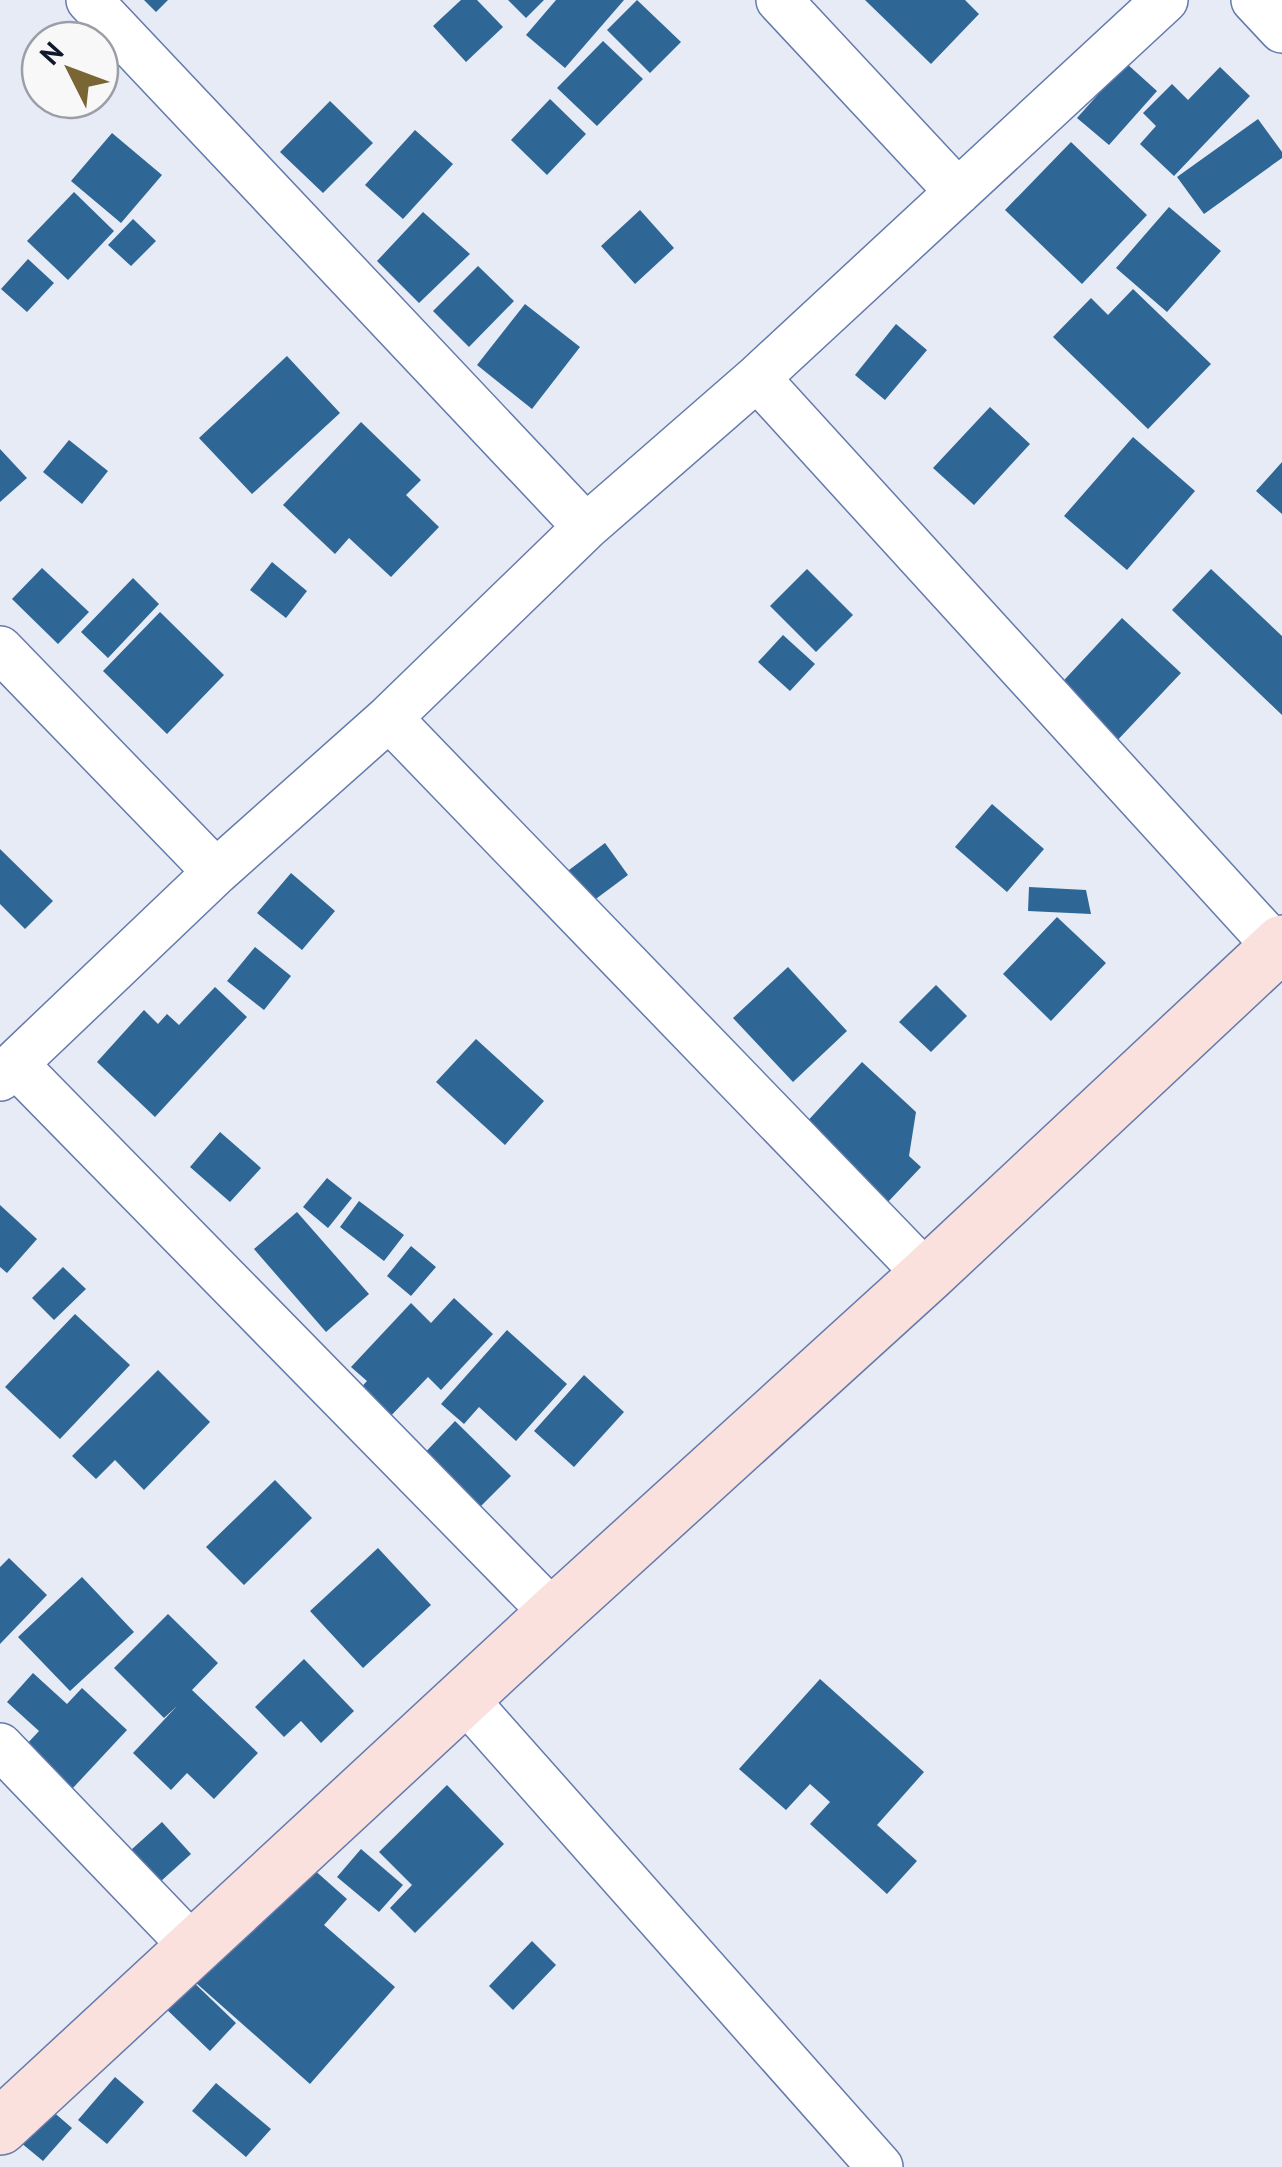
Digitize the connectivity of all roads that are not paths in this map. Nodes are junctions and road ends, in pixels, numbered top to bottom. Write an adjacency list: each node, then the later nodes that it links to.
1 (88, 0): 8 (street)
2 (779, 0): 6 (street)
3 (1166, 0): 6 (street)
4 (1254, 0): 5 (street)
5 (1282, 30)
6 (958, 192): 7 (street)
7 (757, 378): 8 (street); 12 (street)
8 (586, 527): 10 (street)
9 (0, 648): 11 (street)
10 (389, 718): 11 (street); 14 (street)
11 (216, 872): 13 (street)
12 (1280, 945): 14 (main road)
13 (8, 1071): 15 (street)
14 (928, 1275): 15 (main road)
15 (554, 1614): 16 (main road)
16 (464, 1698): 18 (main road); 20 (street)
17 (0, 1746): 18 (street)
18 (193, 1946): 19 (main road)
19 (0, 2127)
20 (880, 2167)

